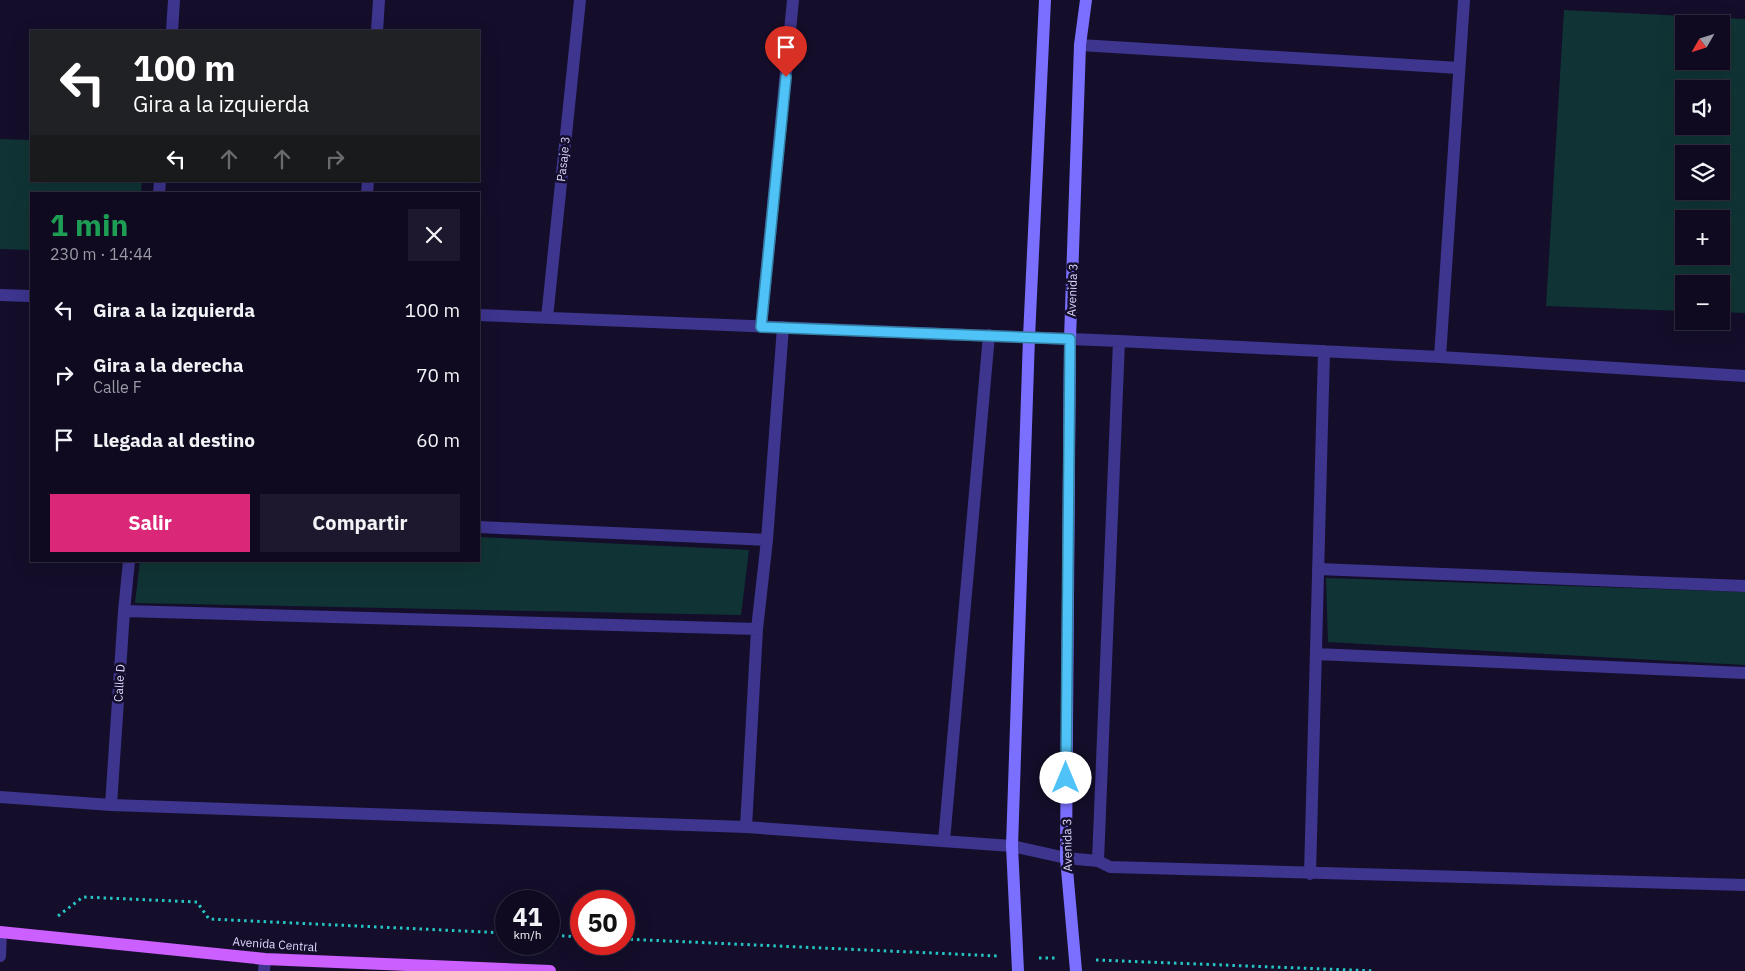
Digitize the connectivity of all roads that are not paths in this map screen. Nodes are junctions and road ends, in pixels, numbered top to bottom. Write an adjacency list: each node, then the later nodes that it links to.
1 (174, 0): 8 (street)
2 (379, 0): 9 (street)
3 (580, 0): 15 (street, Pasaje 3)
4 (793, 0): 16 (street)
5 (1045, 0): 19 (main road)
6 (1086, 0): 10 (main road, Avenida 3)
7 (1464, 0): 11 (street)
8 (172, 30)
9 (377, 30)
10 (1080, 45): 11 (street); 20 (main road, Avenida 3)
11 (1459, 68): 23 (street)
12 (0, 294): 13 (street)
13 (30, 296)
14 (480, 315): 15 (street)
15 (546, 318): 16 (street)
16 (761, 327): 17 (street)
17 (784, 327): 18 (street); 26 (street)
18 (989, 335): 19 (street); 37 (street)
19 (1028, 337): 20 (street); 38 (main road)
20 (1070, 339): 21 (street); 39 (main road, Avenida 3)
21 (1119, 341): 22 (street); 40 (street)
22 (1324, 351): 23 (street); 28 (street)
23 (1440, 357): 24 (street)
24 (1745, 376)
25 (480, 527): 26 (street)
26 (767, 540): 31 (street)
27 (129, 562): 30 (street, Calle D)
28 (1318, 569): 29 (street); 32 (street)
29 (1745, 586)
30 (124, 611): 31 (street); 35 (street, Calle D)
31 (757, 630): 36 (street)
32 (1316, 654): 33 (street); 41 (street)
33 (1745, 673)
34 (0, 797): 35 (street)
35 (111, 805): 36 (street)
36 (746, 826): 37 (street)
37 (944, 841): 38 (street)
38 (1012, 846): 39 (street); 47 (main road)
39 (1066, 858): 40 (street); 48 (main road, Avenida 3)
40 (1098, 861): 41 (street)
41 (1310, 874): 42 (street)
42 (1745, 886)
43 (0, 932): 44 (street); 45 (main road, Avenida Central)
44 (0, 956)
45 (265, 965): 46 (main road, Avenida Central)
46 (550, 971)
47 (1018, 971)
48 (1076, 971)

